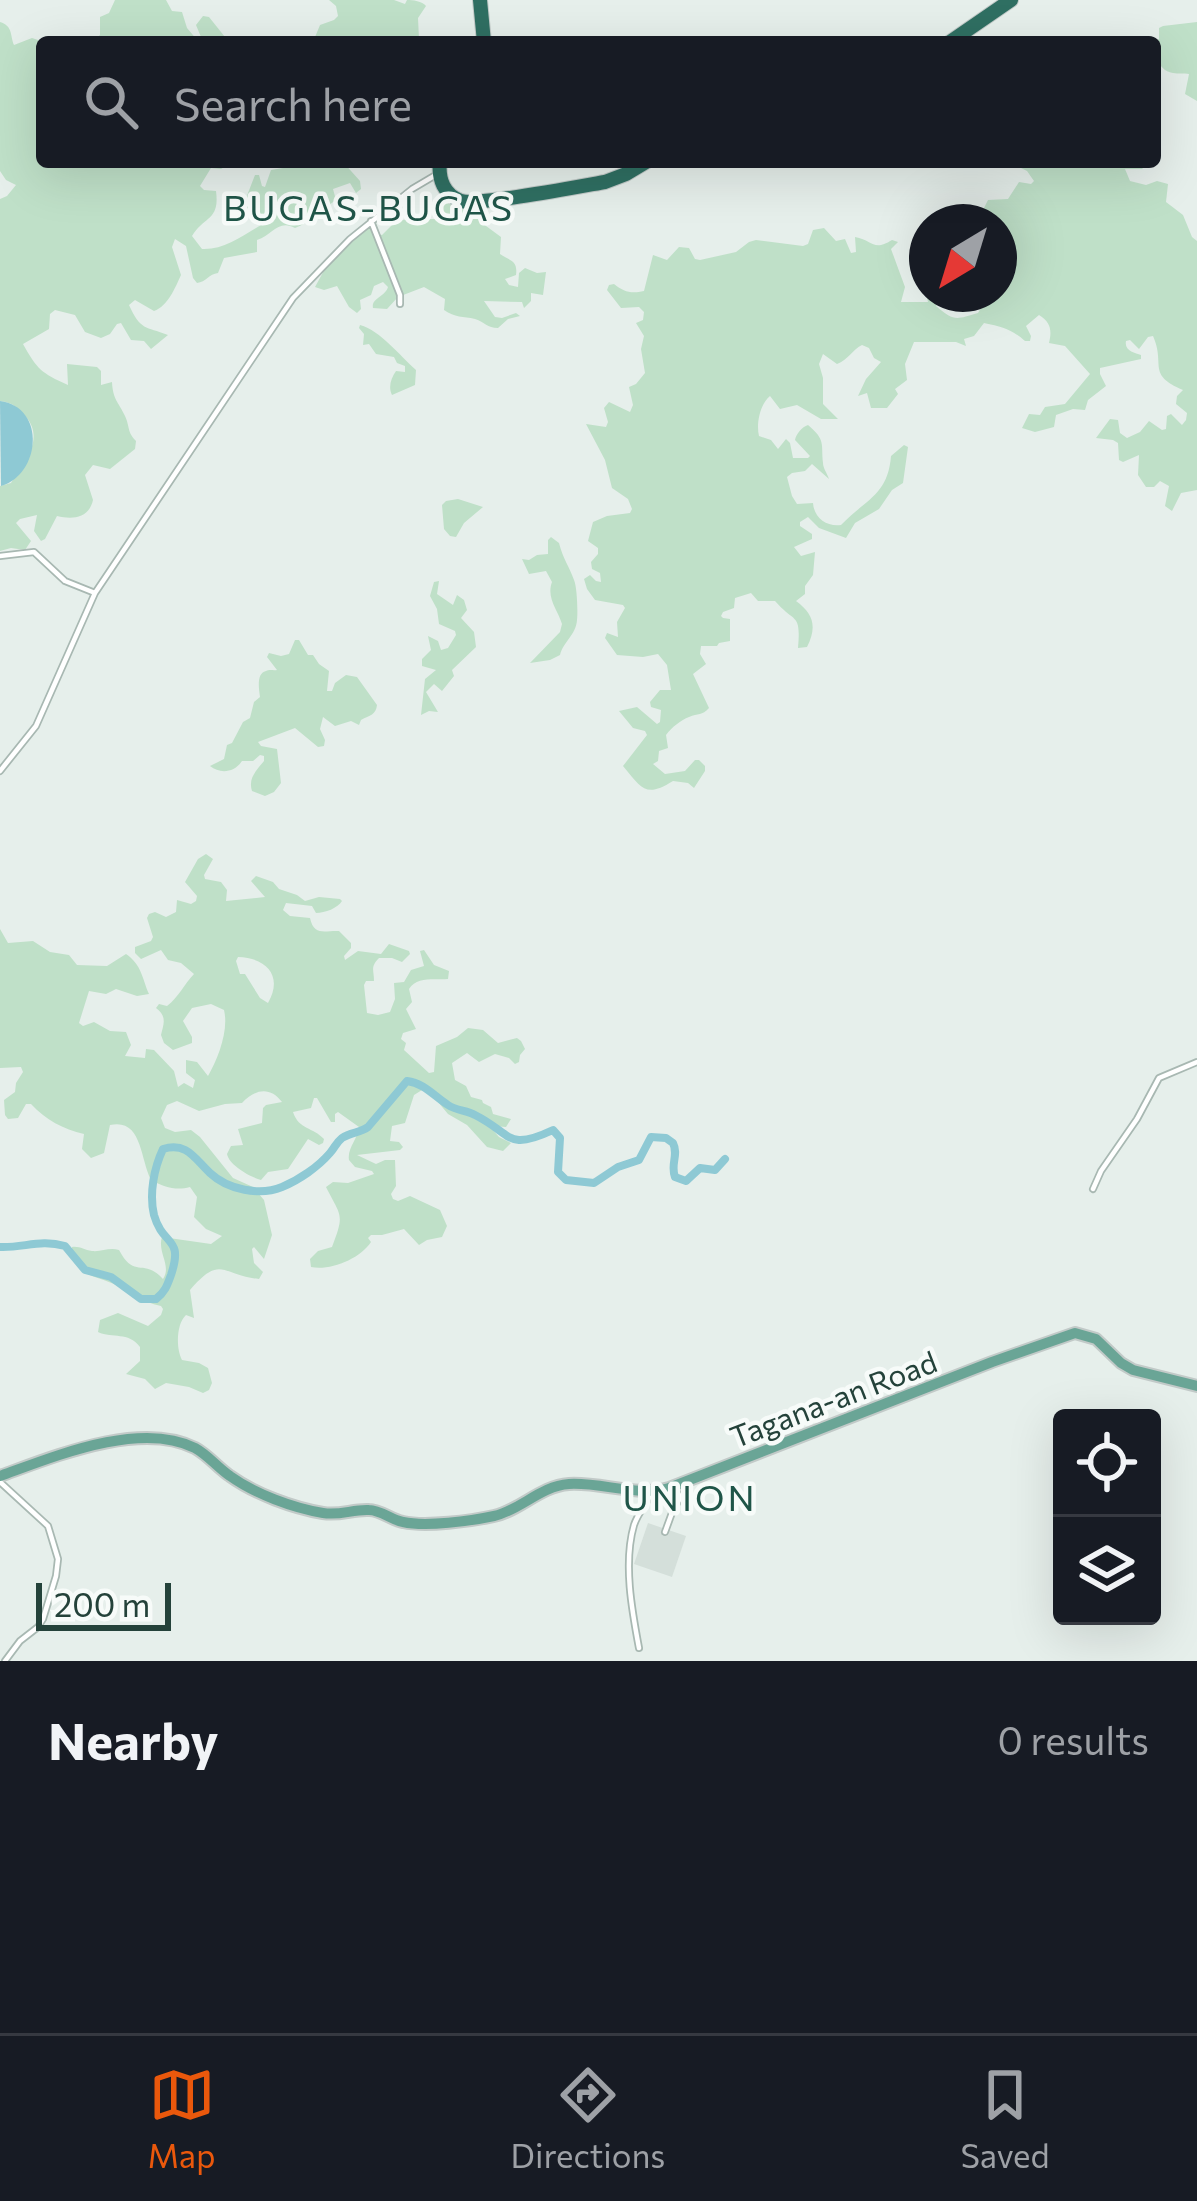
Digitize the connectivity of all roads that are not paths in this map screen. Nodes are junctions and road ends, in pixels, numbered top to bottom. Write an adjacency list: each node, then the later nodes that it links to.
1 (480, 0): 3 (highway)
2 (1011, 0): 4 (highway)
3 (483, 36)
4 (959, 36)
5 (440, 168): 6 (highway); 7 (street)
6 (636, 168)
7 (371, 221): 8 (street); 10 (street)
8 (400, 304)
9 (0, 556): 10 (street)
10 (95, 593): 11 (street)
11 (0, 771)
12 (1197, 1062): 13 (street)
13 (1093, 1190)
14 (1197, 1386): 16 (main road, Tagana-an Road)
15 (0, 1479): 17 (main road, Tagana-an Road); 20 (street)
16 (690, 1480): 17 (main road, Tagana-an Road); 18 (street)
17 (652, 1492): 19 (street)
18 (665, 1532)
19 (639, 1648)
20 (5, 1661)

